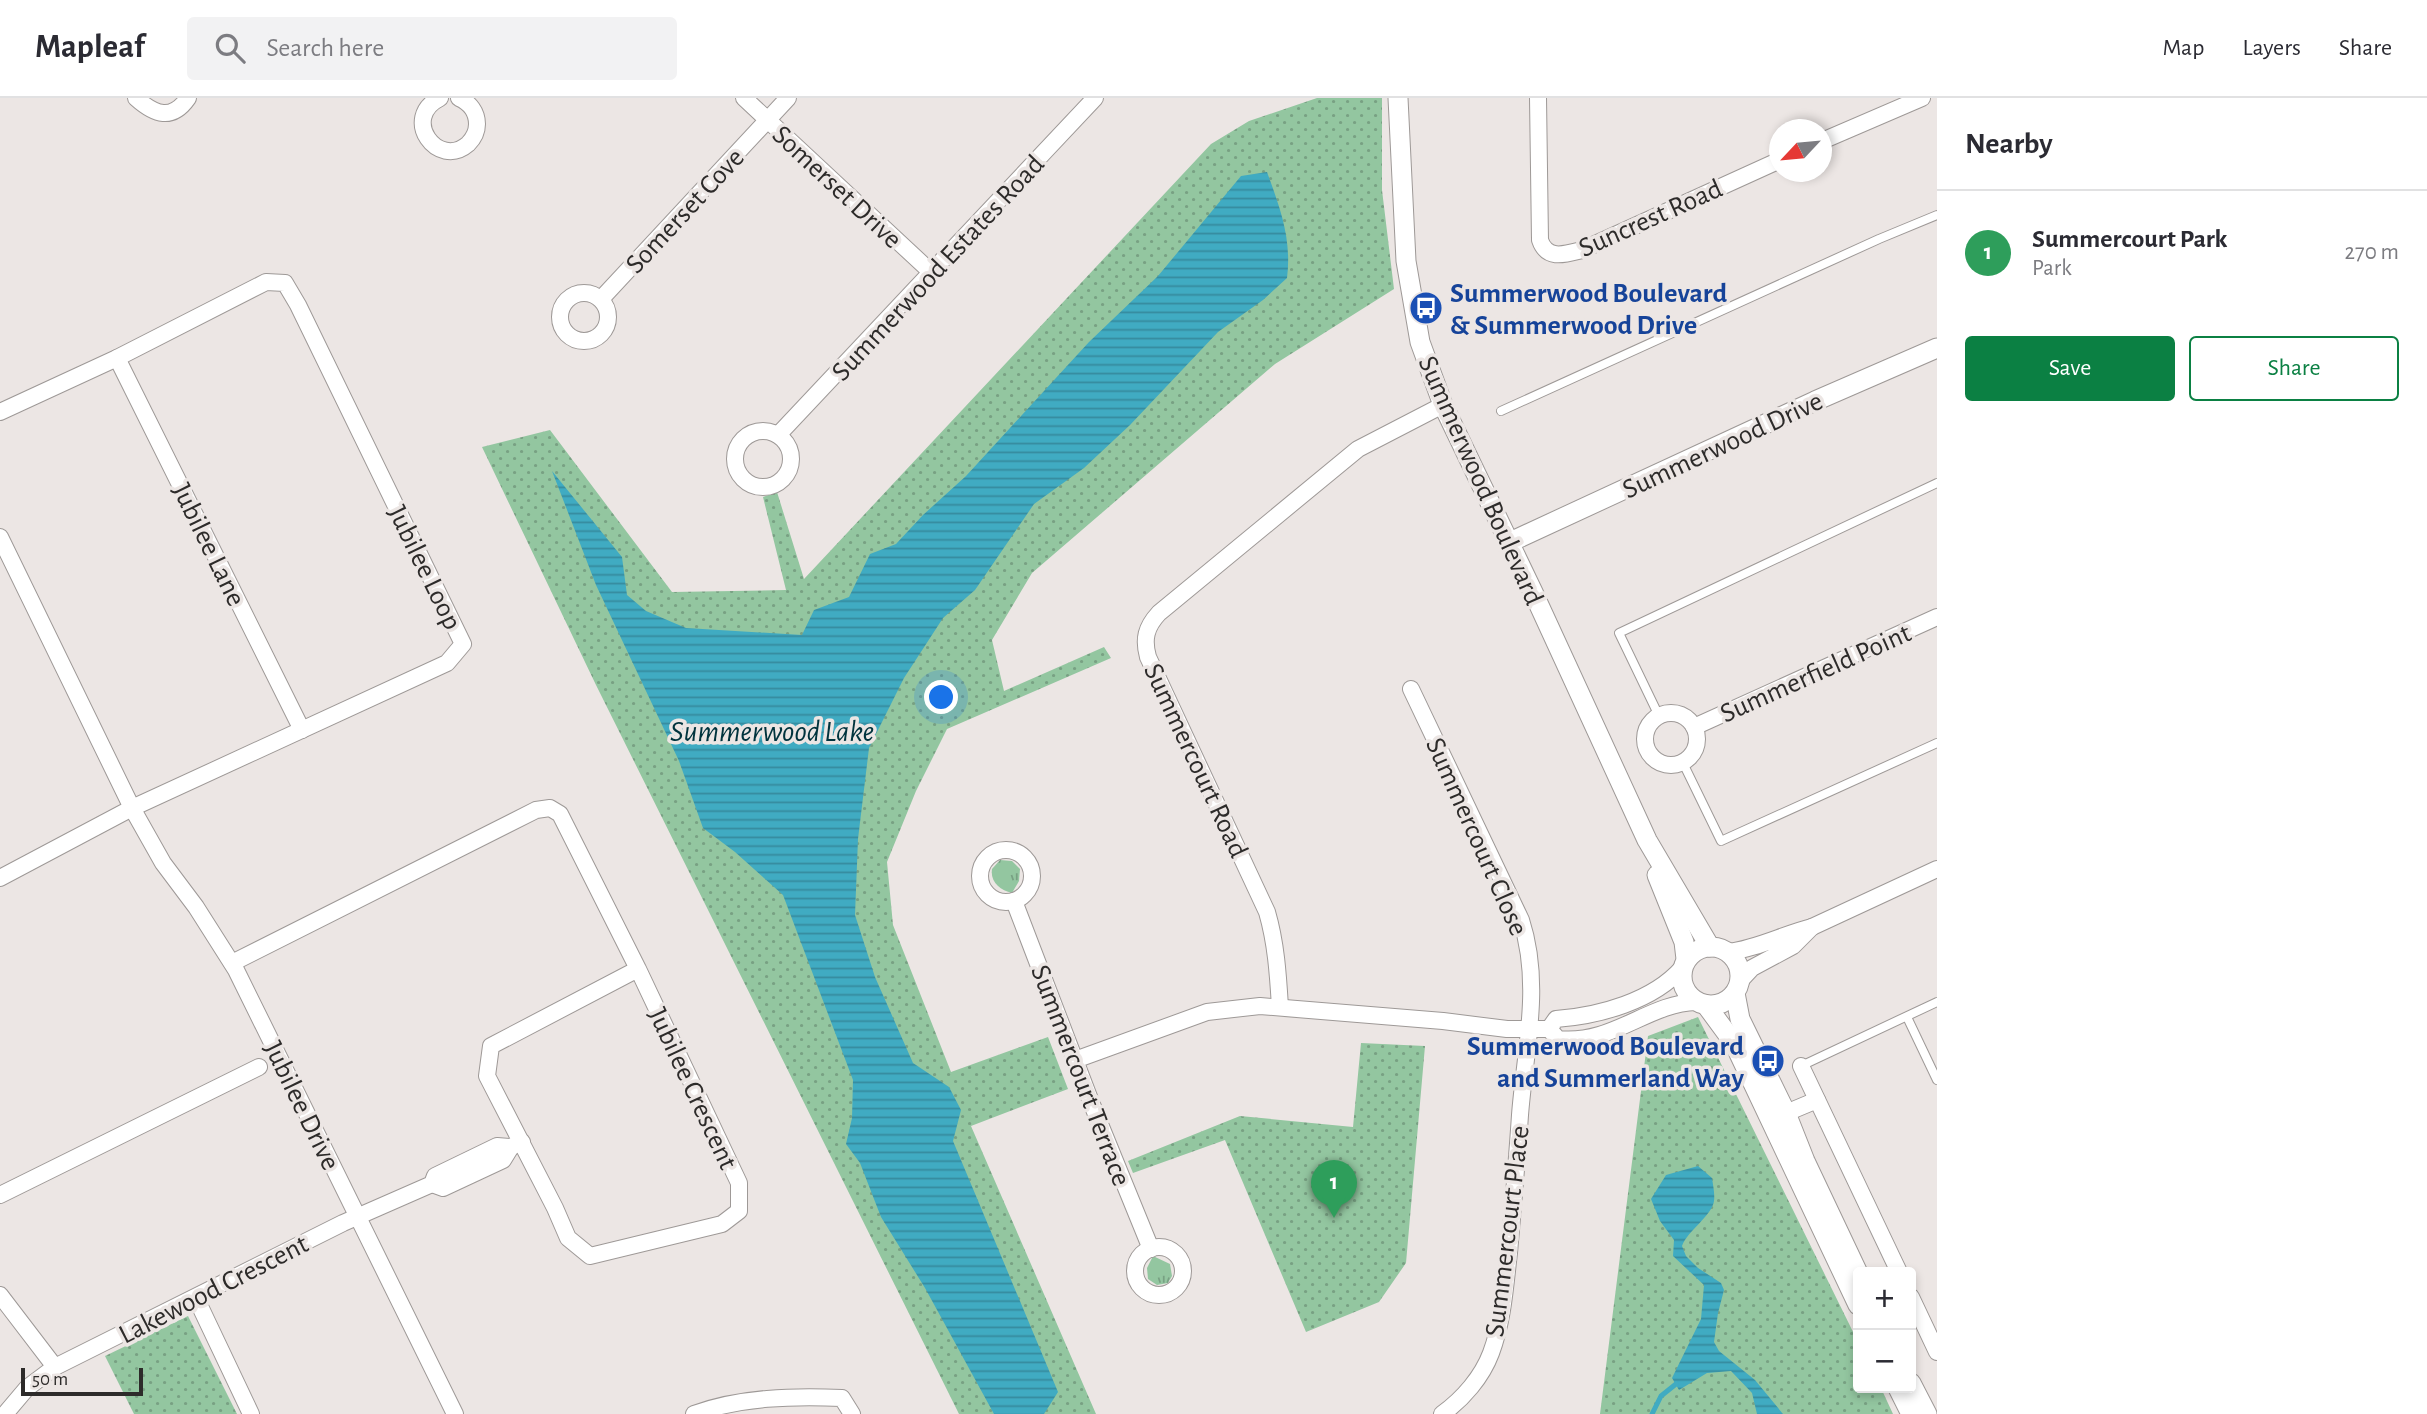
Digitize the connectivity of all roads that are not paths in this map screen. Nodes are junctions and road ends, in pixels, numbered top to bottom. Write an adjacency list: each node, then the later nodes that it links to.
1 (136, 98): 2 (street)
2 (188, 98)
3 (459, 98): 10 (street)
4 (744, 98): 11 (street, Somerset Drive)
5 (788, 98): 11 (street, Somerset Cove)
6 (1095, 98): 15 (street, Summerwood Estates Road)
7 (1398, 98): 19 (street, Summerwood Boulevard)
8 (1538, 98): 13 (street, Suncrest Road)
9 (1922, 98): 12 (street)
10 (435, 99)
11 (768, 121): 15 (street, Somerset Drive); 16 (street, Somerset Cove)
12 (1832, 137)
13 (1769, 165)
14 (1937, 215): 20 (lane)
15 (932, 273): 22 (street, Summerwood Estates Road)
16 (601, 299)
17 (1937, 348): 25 (street, Summerwood Drive)
18 (117, 358): 21 (street, Jubilee Loop); 30 (street, Jubilee Lane); 30 (street, Jubilee Loop)
19 (1443, 405): 25 (street, Summerwood Boulevard); 46 (street, Summercourt Road)
20 (1501, 411)
21 (0, 412)
22 (778, 435)
23 (1937, 483): 28 (lane)
24 (0, 537): 33 (street)
25 (1508, 543): 34 (street, Summerwood Boulevard)
26 (1937, 617): 29 (street, Summerfield Point)
27 (1411, 690): 48 (street, Summercourt Close)
28 (1659, 716): 29 (street); 32 (street)
29 (1694, 727): 32 (street)
30 (302, 730): 33 (street, Jubilee Loop)
31 (1937, 743): 32 (lane)
32 (1683, 763)
33 (132, 808): 36 (street, Jubilee Loop); 40 (street, Jubilee Drive)
34 (1647, 840): 39 (street, Summerwood Boulevard); 41 (street, Summerwood Boulevard)
35 (1937, 869): 38 (street)
36 (0, 878)
37 (1014, 901): 50 (street, Summercourt Terrace)
38 (1812, 927): 39 (street); 43 (street)
39 (1719, 950): 41 (street); 43 (street)
40 (232, 962): 42 (street, Jubilee Crescent); 58 (street, Jubilee Drive)
41 (1684, 964): 45 (street); 49 (street)
42 (638, 969): 56 (street, Jubilee Crescent); 56 (street, Jubilee Crescent)
43 (1737, 988): 45 (street); 55 (street)
44 (1937, 1002): 47 (lane)
45 (1701, 1004): 49 (street); 62 (street)
46 (1280, 1007): 48 (street); 50 (street)
47 (1907, 1017): 51 (lane); 53 (lane)
48 (1530, 1029): 49 (street); 75 (street, Summercourt Place)
49 (1549, 1030)
50 (1075, 1060): 59 (street, Summercourt Terrace)
51 (1801, 1066): 54 (street)
52 (259, 1067): 57 (street)
53 (1937, 1080)
54 (1817, 1100): 55 (street); 61 (street)
55 (1787, 1113): 60 (street)
56 (516, 1145): 58 (street)
57 (0, 1195)
58 (358, 1217): 64 (street, Lakewood Crescent); 72 (street, Jubilee Drive)
59 (1151, 1248)
60 (1855, 1267)
61 (1897, 1267)
62 (1853, 1293)
63 (0, 1295): 67 (street)
64 (195, 1297): 67 (street, Lakewood Crescent); 71 (street)
65 (1916, 1308): 66 (street)
66 (1937, 1352)
67 (55, 1367): 70 (street, Lakewood Crescent)
68 (1900, 1393): 76 (street)
69 (1916, 1393): 77 (street)
70 (5, 1414)
71 (251, 1414)
72 (455, 1414)
73 (694, 1414): 74 (street)
74 (852, 1414)
75 (1442, 1414)
76 (1911, 1414)
77 (1927, 1414)

